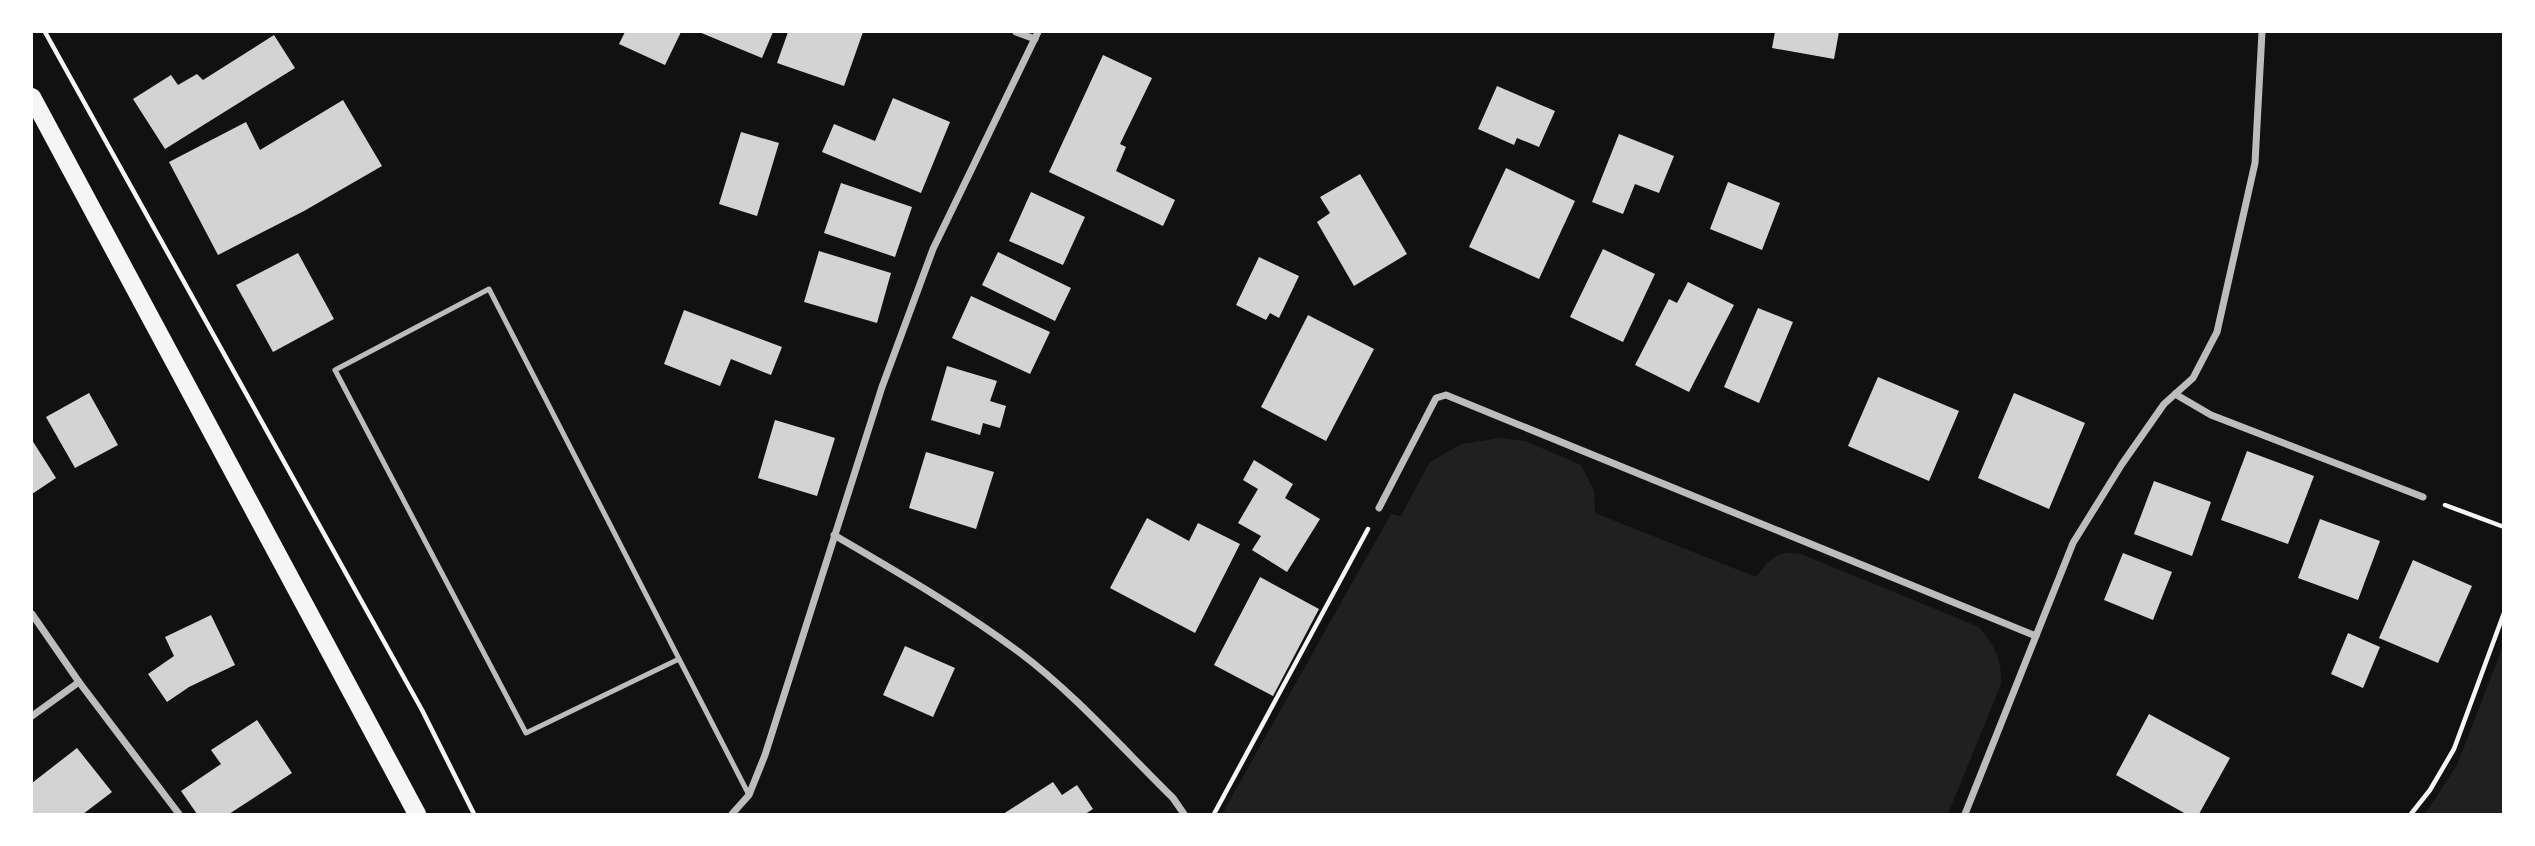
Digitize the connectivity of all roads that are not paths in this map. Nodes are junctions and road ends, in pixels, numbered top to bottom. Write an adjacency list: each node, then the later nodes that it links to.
1 (1016, 32): 3 (street)
2 (2262, 32): 5 (street)
3 (1037, 35): 8 (street)
4 (32, 97): 16 (main road)
5 (2175, 394): 6 (street); 10 (street)
6 (2423, 497)
7 (1379, 508): 10 (street)
8 (834, 535): 14 (street); 18 (street)
9 (32, 614): 12 (street)
10 (2036, 636): 19 (street)
11 (679, 659): 11 (lane); 14 (lane)
12 (79, 682): 13 (street); 15 (street)
13 (32, 716)
14 (749, 795): 17 (street)
15 (179, 814)
16 (417, 814)
17 (732, 814)
18 (1184, 814)
19 (1965, 814)

